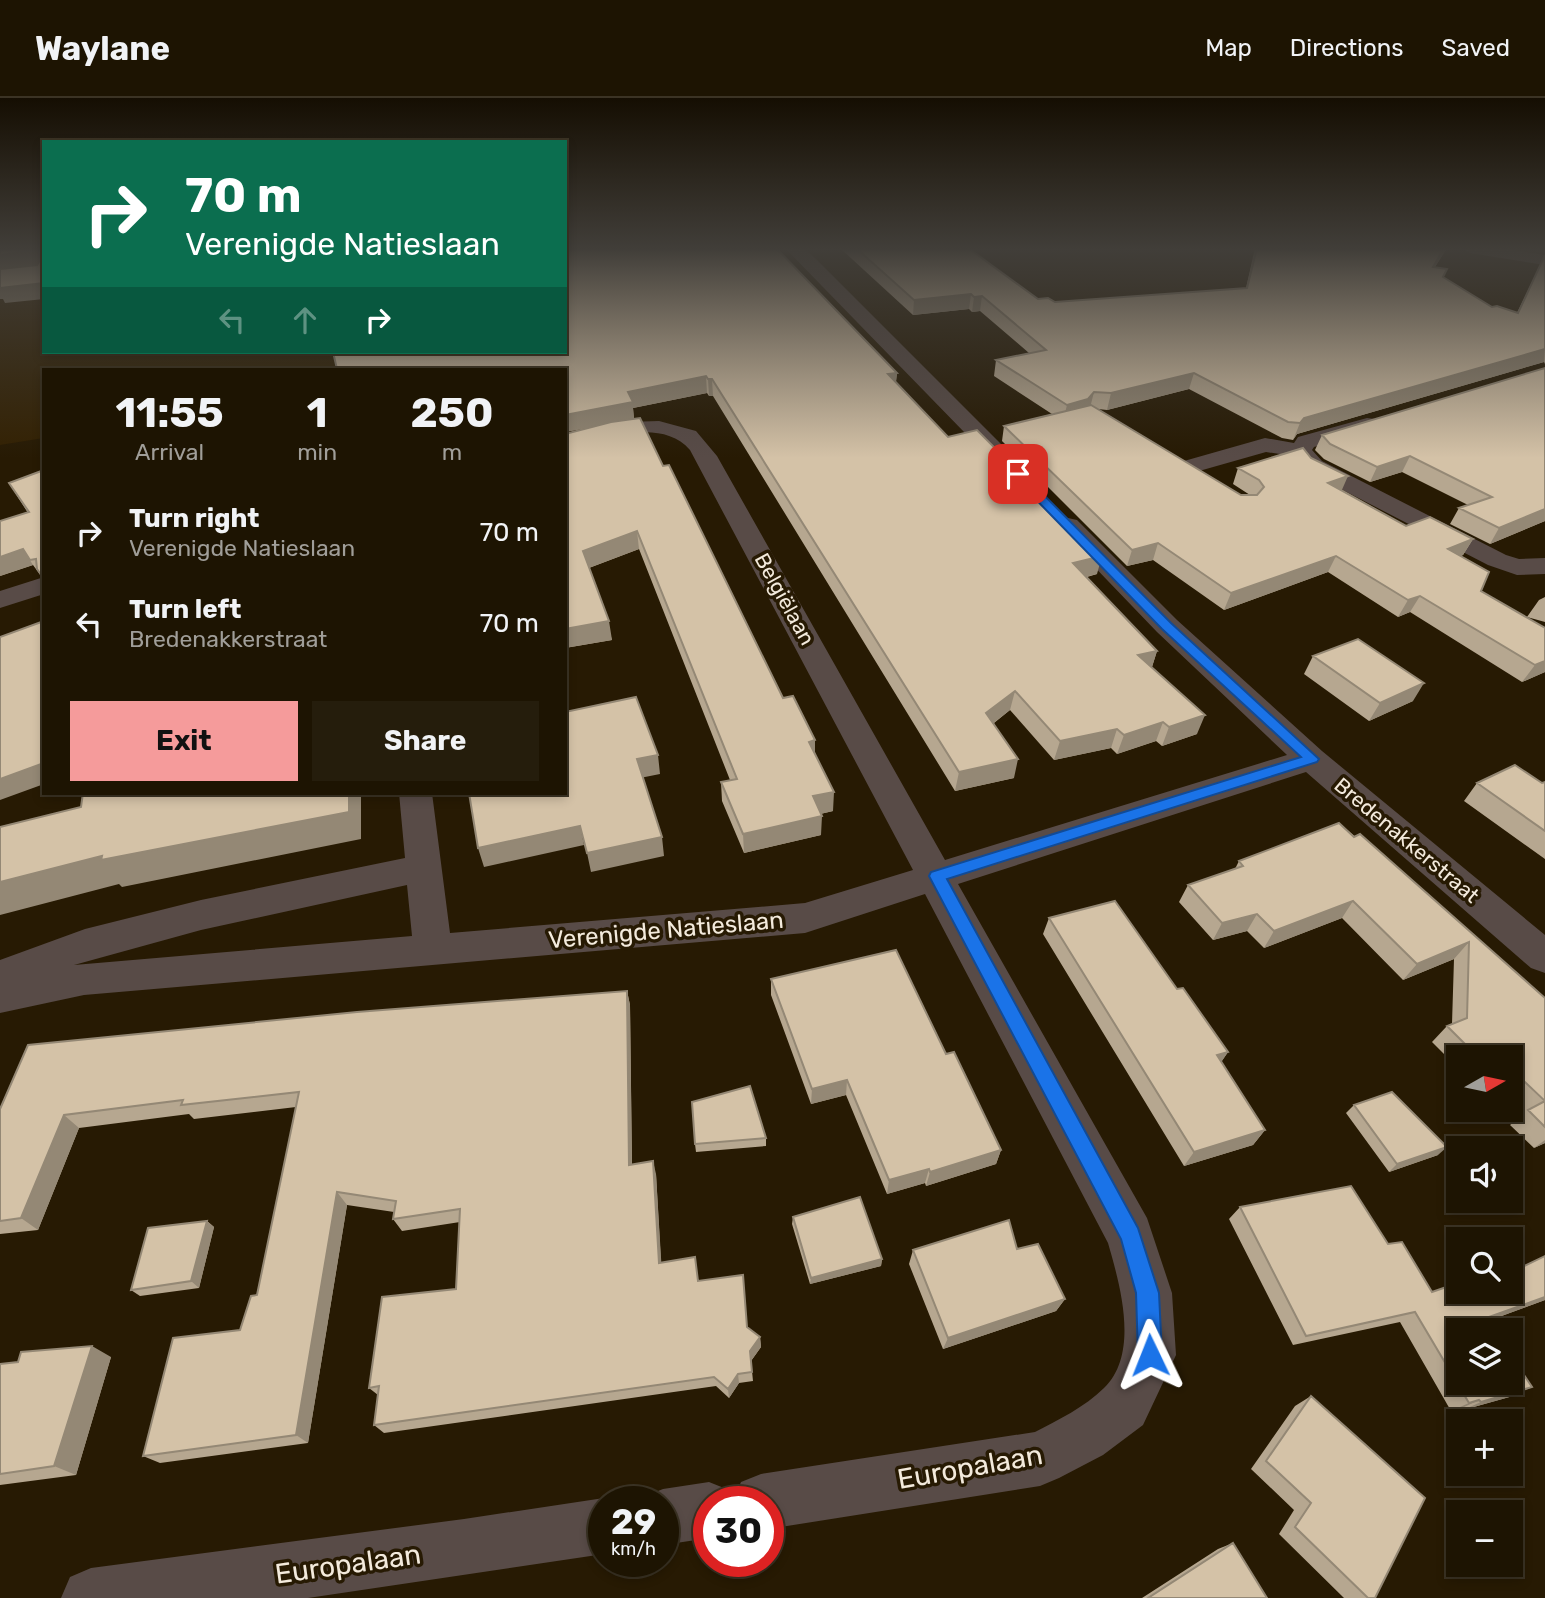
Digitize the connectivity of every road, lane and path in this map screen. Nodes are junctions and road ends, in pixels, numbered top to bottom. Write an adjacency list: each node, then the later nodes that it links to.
1 (865, 318): 8 (street)
2 (1394, 415): 4 (street)
3 (567, 442): 16 (street, Belgiëlaan)
4 (1300, 451): 6 (street); 10 (street)
5 (1163, 455): 6 (street)
6 (1185, 468): 7 (street)
7 (1208, 482)
8 (1031, 488)
9 (1051, 508): 13 (street, Bredenakkerstraat)
10 (1545, 566)
11 (42, 586): 12 (street)
12 (0, 600)
13 (1311, 759): 16 (street, Verenigde Natieslaan); 18 (street, Bredenakkerstraat)
14 (415, 795): 15 (street)
15 (424, 868): 17 (street); 19 (street)
16 (937, 876): 17 (street, Verenigde Natieslaan); 21 (street, Europalaan)
17 (433, 950): 20 (street, Verenigde Natieslaan)
18 (1543, 953)
19 (0, 977)
20 (0, 996)
21 (784, 1498)
22 (588, 1529): 23 (street, Europalaan)
23 (91, 1598)

